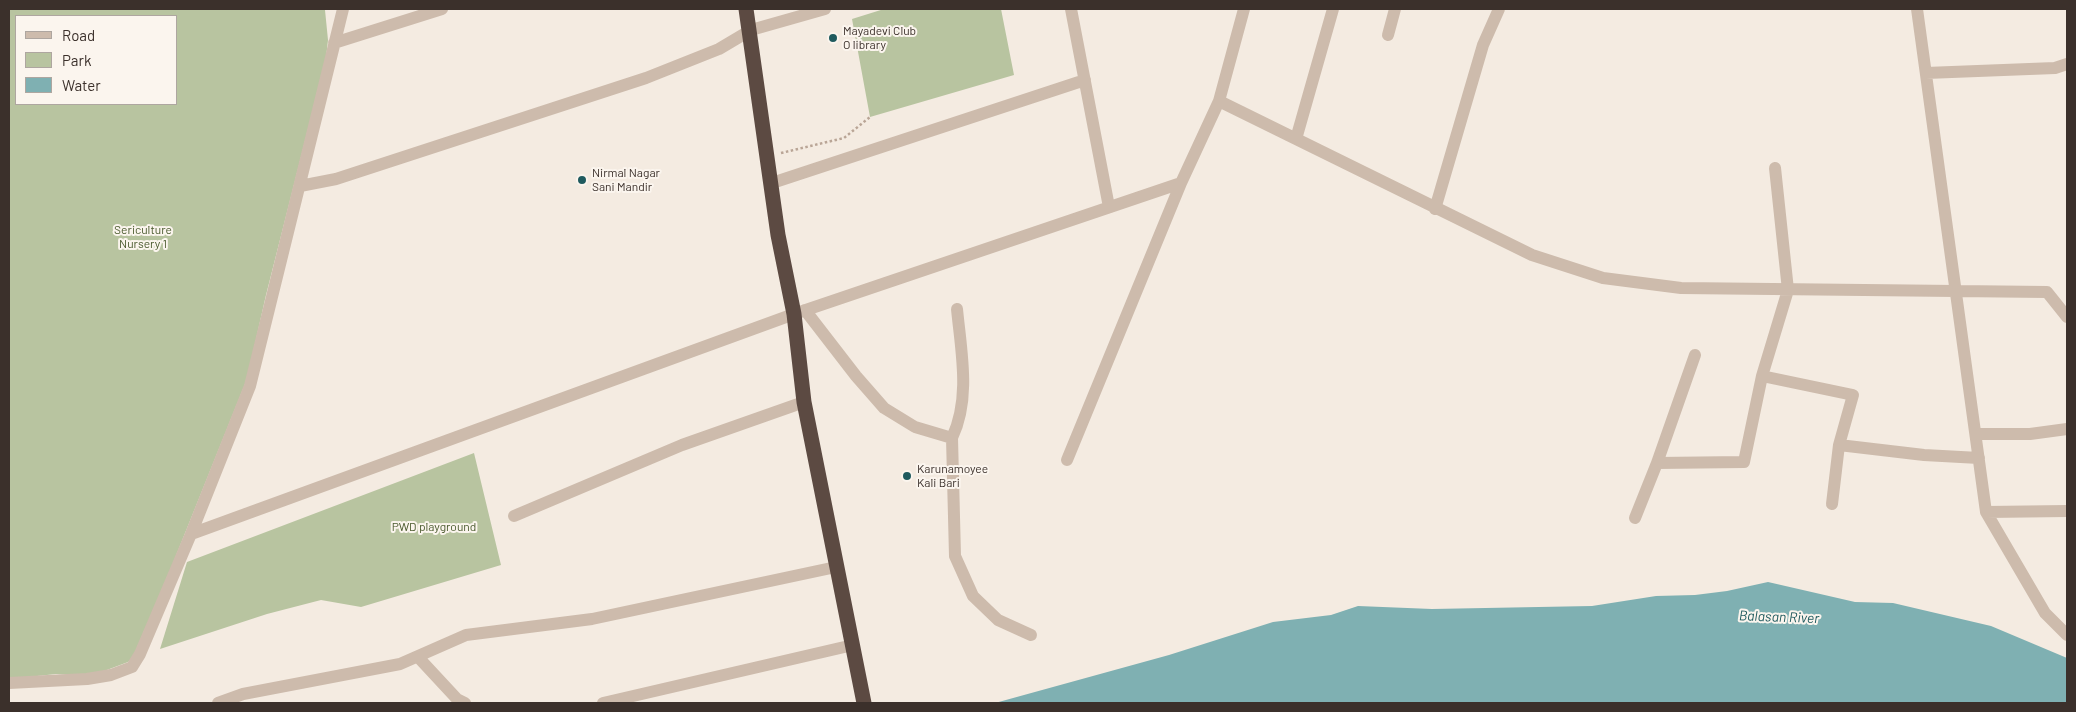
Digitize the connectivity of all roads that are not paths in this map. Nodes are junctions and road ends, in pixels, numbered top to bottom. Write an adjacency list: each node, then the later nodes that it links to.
1 (343, 9): 13 (street)
2 (442, 9): 13 (street)
3 (746, 9): 11 (highway)
4 (826, 9): 11 (street)
5 (1071, 9): 16 (street)
6 (1244, 9): 17 (street)
7 (1333, 9): 18 (street)
8 (1395, 9): 12 (street)
9 (1499, 9): 24 (street)
10 (1917, 9): 15 (street)
11 (751, 30): 20 (highway); 22 (street)
12 (1388, 35)
13 (334, 43): 22 (street)
14 (2067, 64): 15 (street)
15 (1926, 73): 26 (street)
16 (1085, 80): 20 (street); 23 (street)
17 (1219, 101): 18 (street); 21 (street)
18 (1296, 139): 24 (street)
19 (1775, 168): 25 (street)
20 (772, 183): 28 (highway)
21 (1181, 183): 23 (street); 38 (street)
22 (300, 186): 45 (street)
23 (1109, 207): 28 (street)
24 (1435, 209): 25 (street)
25 (1788, 290): 26 (street); 31 (street)
26 (1956, 292): 29 (street); 34 (street)
27 (957, 308): 35 (street)
28 (800, 312): 32 (highway); 35 (street); 45 (street)
29 (2067, 317)
30 (1694, 355): 39 (street)
31 (1762, 376): 36 (street); 39 (street)
32 (804, 402): 43 (street); 46 (highway)
33 (2067, 429): 34 (street)
34 (1976, 434): 37 (street)
35 (952, 438): 47 (street)
36 (1839, 445): 37 (street); 40 (street)
37 (1979, 458): 42 (street)
38 (1067, 460)
39 (1657, 463): 44 (street)
40 (1832, 504)
41 (2067, 510): 42 (street)
42 (1986, 512): 48 (street)
43 (514, 516)
44 (1635, 518)
45 (192, 534): 51 (street)
46 (836, 567): 49 (highway); 50 (street)
47 (1031, 635)
48 (2067, 635)
49 (853, 645): 54 (street); 55 (highway)
50 (418, 657): 52 (street); 53 (street)
51 (9, 683)
52 (218, 703)
53 (465, 703)
54 (603, 703)
55 (864, 703)

